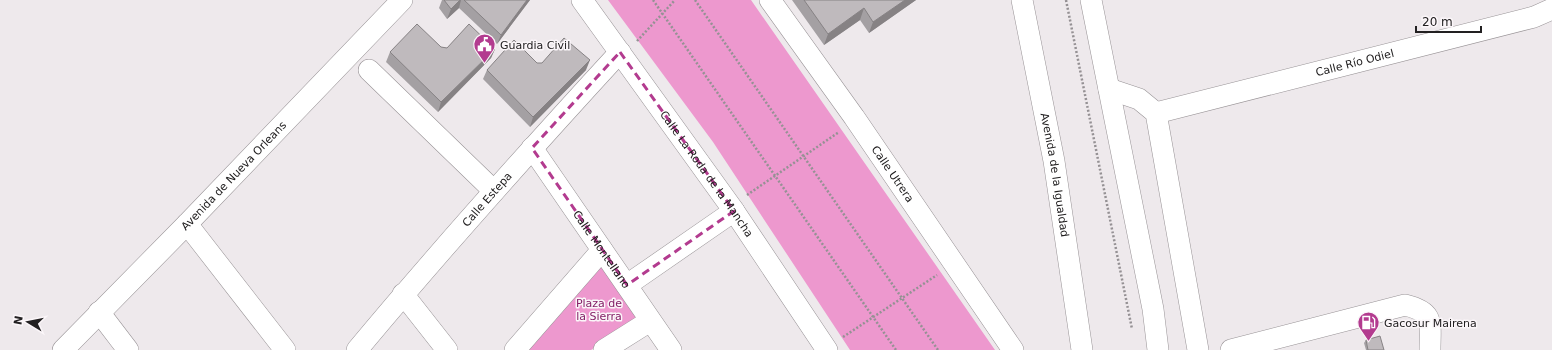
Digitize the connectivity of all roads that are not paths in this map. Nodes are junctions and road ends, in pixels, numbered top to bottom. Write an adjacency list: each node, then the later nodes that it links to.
1 (402, 0): 14 (street, Avenida de Nueva Orleans)
2 (582, 0): 7 (street, Calle La Roda de la Mancha)
3 (770, 0): 29 (street, Calle Utrera)
4 (1022, 0): 30 (street, Avenida de la Igualdad)
5 (1091, 0): 9 (street)
6 (1552, 9): 10 (street, Calle Río Odiel)
7 (621, 54): 11 (street, Calle Estepa); 13 (street, Calle La Roda de la Mancha)
8 (369, 70): 12 (street)
9 (1109, 89): 10 (street); 31 (street)
10 (1156, 114): 32 (street)
11 (532, 148): 12 (street, Calle Estepa); 15 (street, Calle Montellano)
12 (494, 191): 17 (street, Calle Estepa)
13 (732, 209): 16 (street); 21 (street, Calle La Roda de la Mancha)
14 (187, 224): 18 (street, Avenida de Nueva Orleans); 23 (street)
15 (602, 250): 16 (street, Calle Montellano); 26 (street)
16 (626, 286): 19 (street, Calle Montellano)
17 (403, 294): 24 (street, Calle Estepa); 25 (street)
18 (99, 312): 20 (street, Avenida de Nueva Orleans); 22 (street)
19 (650, 321): 27 (street); 28 (street, Calle Montellano)
20 (65, 349)
21 (826, 349)
22 (128, 350)
23 (285, 350)
24 (356, 350)
25 (447, 350)
26 (515, 350)
27 (604, 350)
28 (671, 350)
29 (1012, 350)
30 (1082, 350)
31 (1158, 350)
32 (1198, 350)
33 (1231, 350): 34 (street)
34 (1430, 350)

